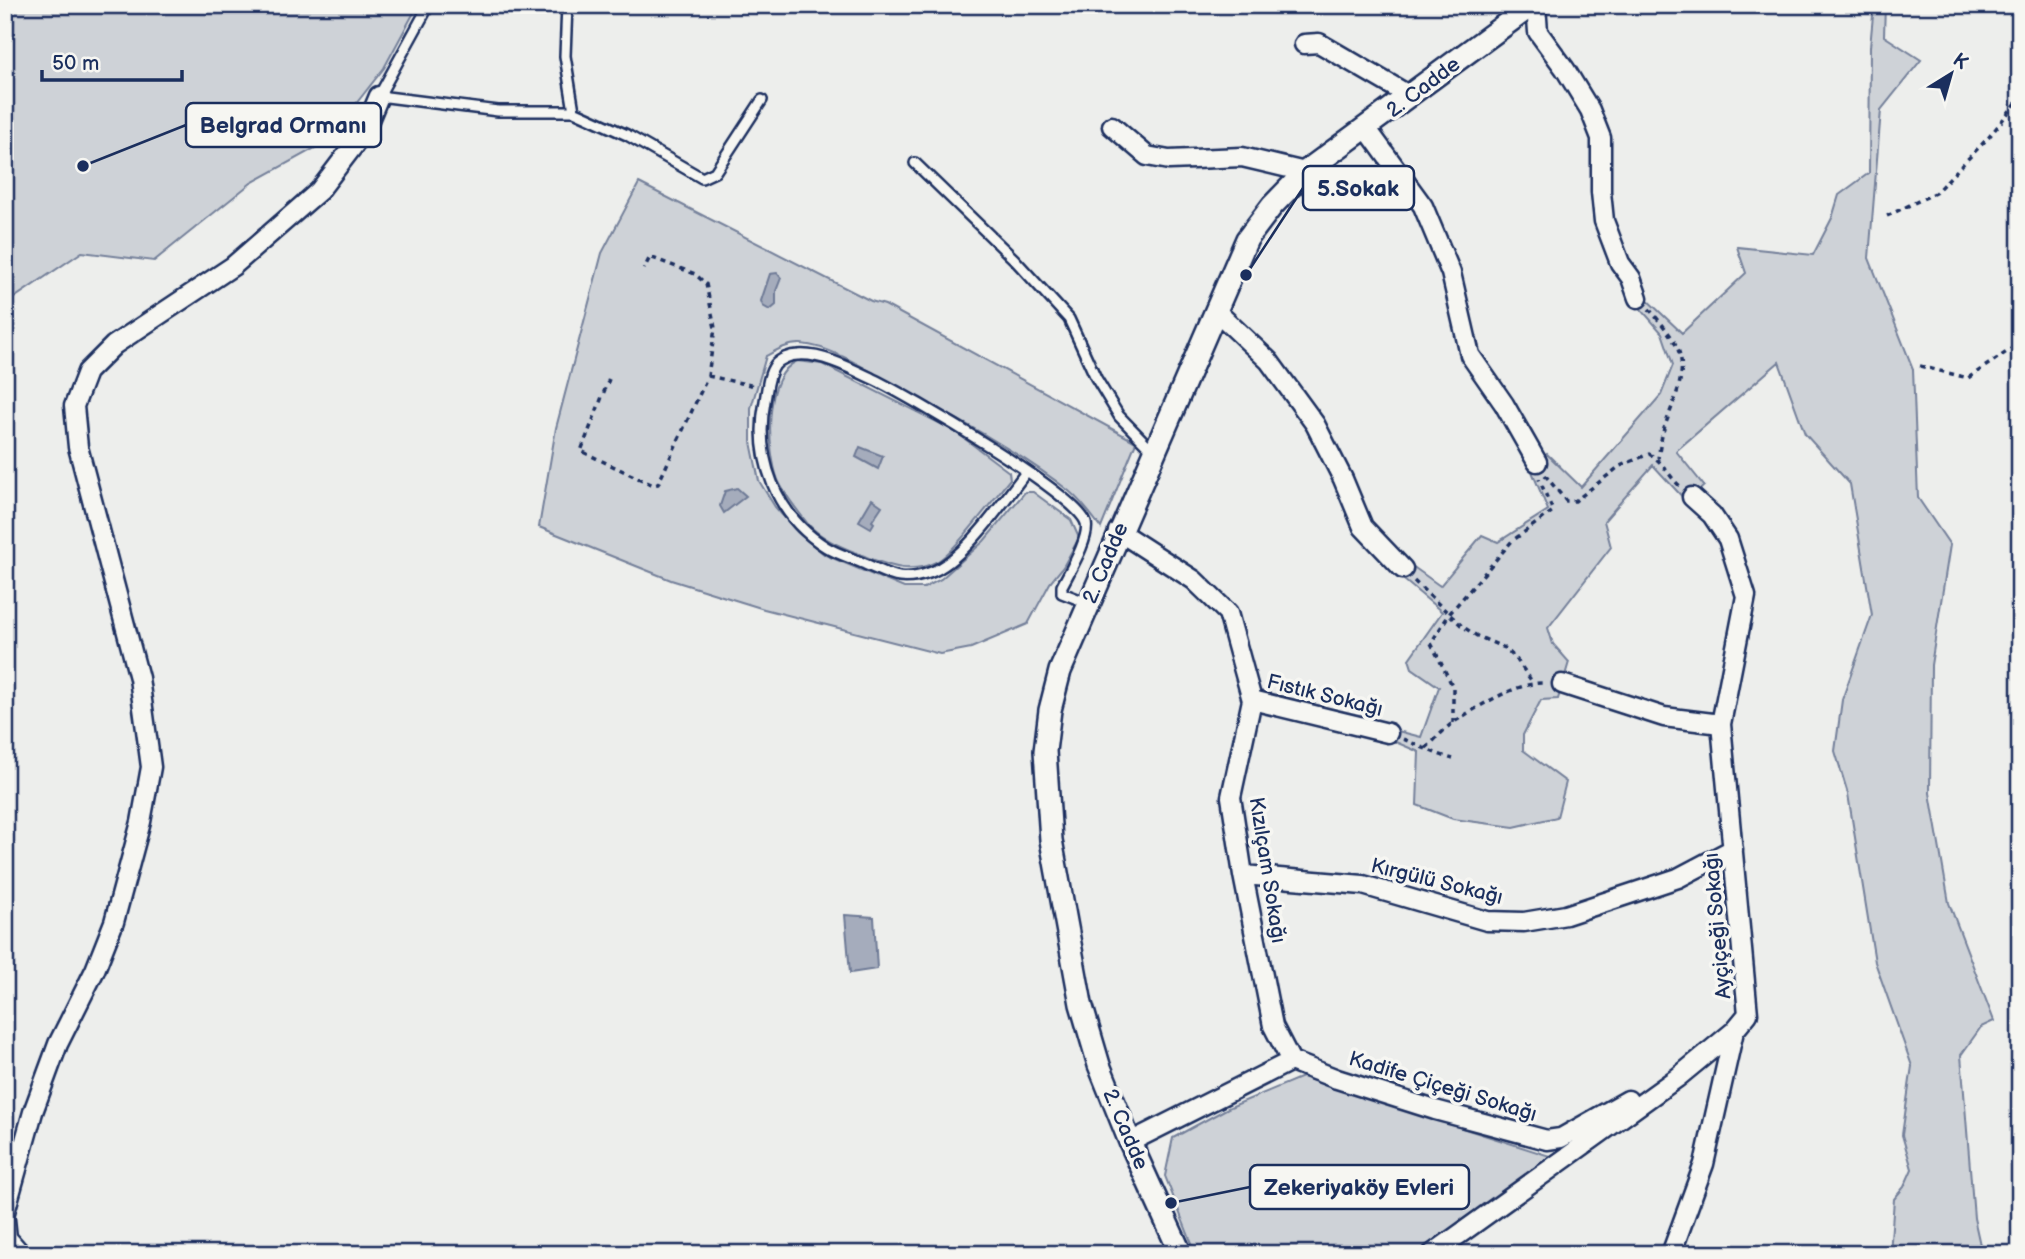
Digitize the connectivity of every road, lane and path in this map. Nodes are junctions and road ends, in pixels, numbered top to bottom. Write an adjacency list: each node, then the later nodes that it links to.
1 (18, 5): 5 (path)
2 (429, 5): 7 (lane)
3 (567, 5): 11 (lane)
4 (1534, 5): 8 (street, 2. Cadde); 18 (street)
5 (5, 23)
6 (1304, 44): 8 (street)
7 (379, 96): 11 (lane); 49 (street)
8 (1410, 96): 13 (street, 2. Cadde)
9 (2020, 98): 16 (path)
10 (762, 100): 11 (lane)
11 (574, 111)
12 (1112, 126): 15 (street)
13 (1367, 129): 15 (street, 2. Cadde); 27 (street)
14 (915, 163): 25 (lane)
15 (1305, 172): 19 (street, 2. Cadde)
16 (1887, 216)
17 (644, 269): 22 (path)
18 (1639, 298): 26 (path)
19 (1216, 311): 25 (street, 2. Cadde); 33 (street)
20 (2020, 343): 21 (path)
21 (1920, 366)
22 (708, 376): 23 (path); 24 (path)
23 (609, 379)
24 (767, 388): 28 (lane); 28 (lane)
25 (1155, 453): 32 (street, 2. Cadde)
26 (1658, 458): 29 (path); 31 (path)
27 (1537, 462): 30 (path); 31 (path)
28 (1027, 471): 34 (lane)
29 (1692, 497): 40 (street, Ayçiçeği Sokağı)
30 (1549, 501): 31 (path); 35 (path)
31 (1566, 501)
32 (1118, 531): 34 (street, 2. Cadde); 38 (street, Kızılçam Sokağı)
33 (1403, 569): 35 (path)
34 (1088, 603): 48 (street, 2. Cadde)
35 (1450, 613): 36 (path); 39 (path)
36 (1533, 683): 37 (path); 39 (path)
37 (1562, 684): 40 (street)
38 (1252, 700): 41 (street, Fıstık Sokağı); 45 (street, Kızılçam Sokağı)
39 (1453, 723): 42 (path)
40 (1721, 724): 44 (street, Ayçiçeği Sokağı)
41 (1388, 733): 42 (path)
42 (1426, 748): 43 (path)
43 (1453, 759)
44 (1733, 849): 45 (street, Kırgülü Sokağı); 46 (street, Ayçiçeği Sokağı)
45 (1243, 875): 47 (street, Kızılçam Sokağı)
46 (1734, 1031): 47 (street, Kadife Çiçeği Sokağı); 53 (street, Ayçiçeği Sokağı); 54 (street)
47 (1291, 1061): 48 (street)
48 (1130, 1142): 52 (street, 2. Cadde)
49 (5, 1212)
50 (5, 1220): 51 (street)
51 (21, 1254)
52 (1181, 1254)
53 (1432, 1254)
54 (1671, 1254)

